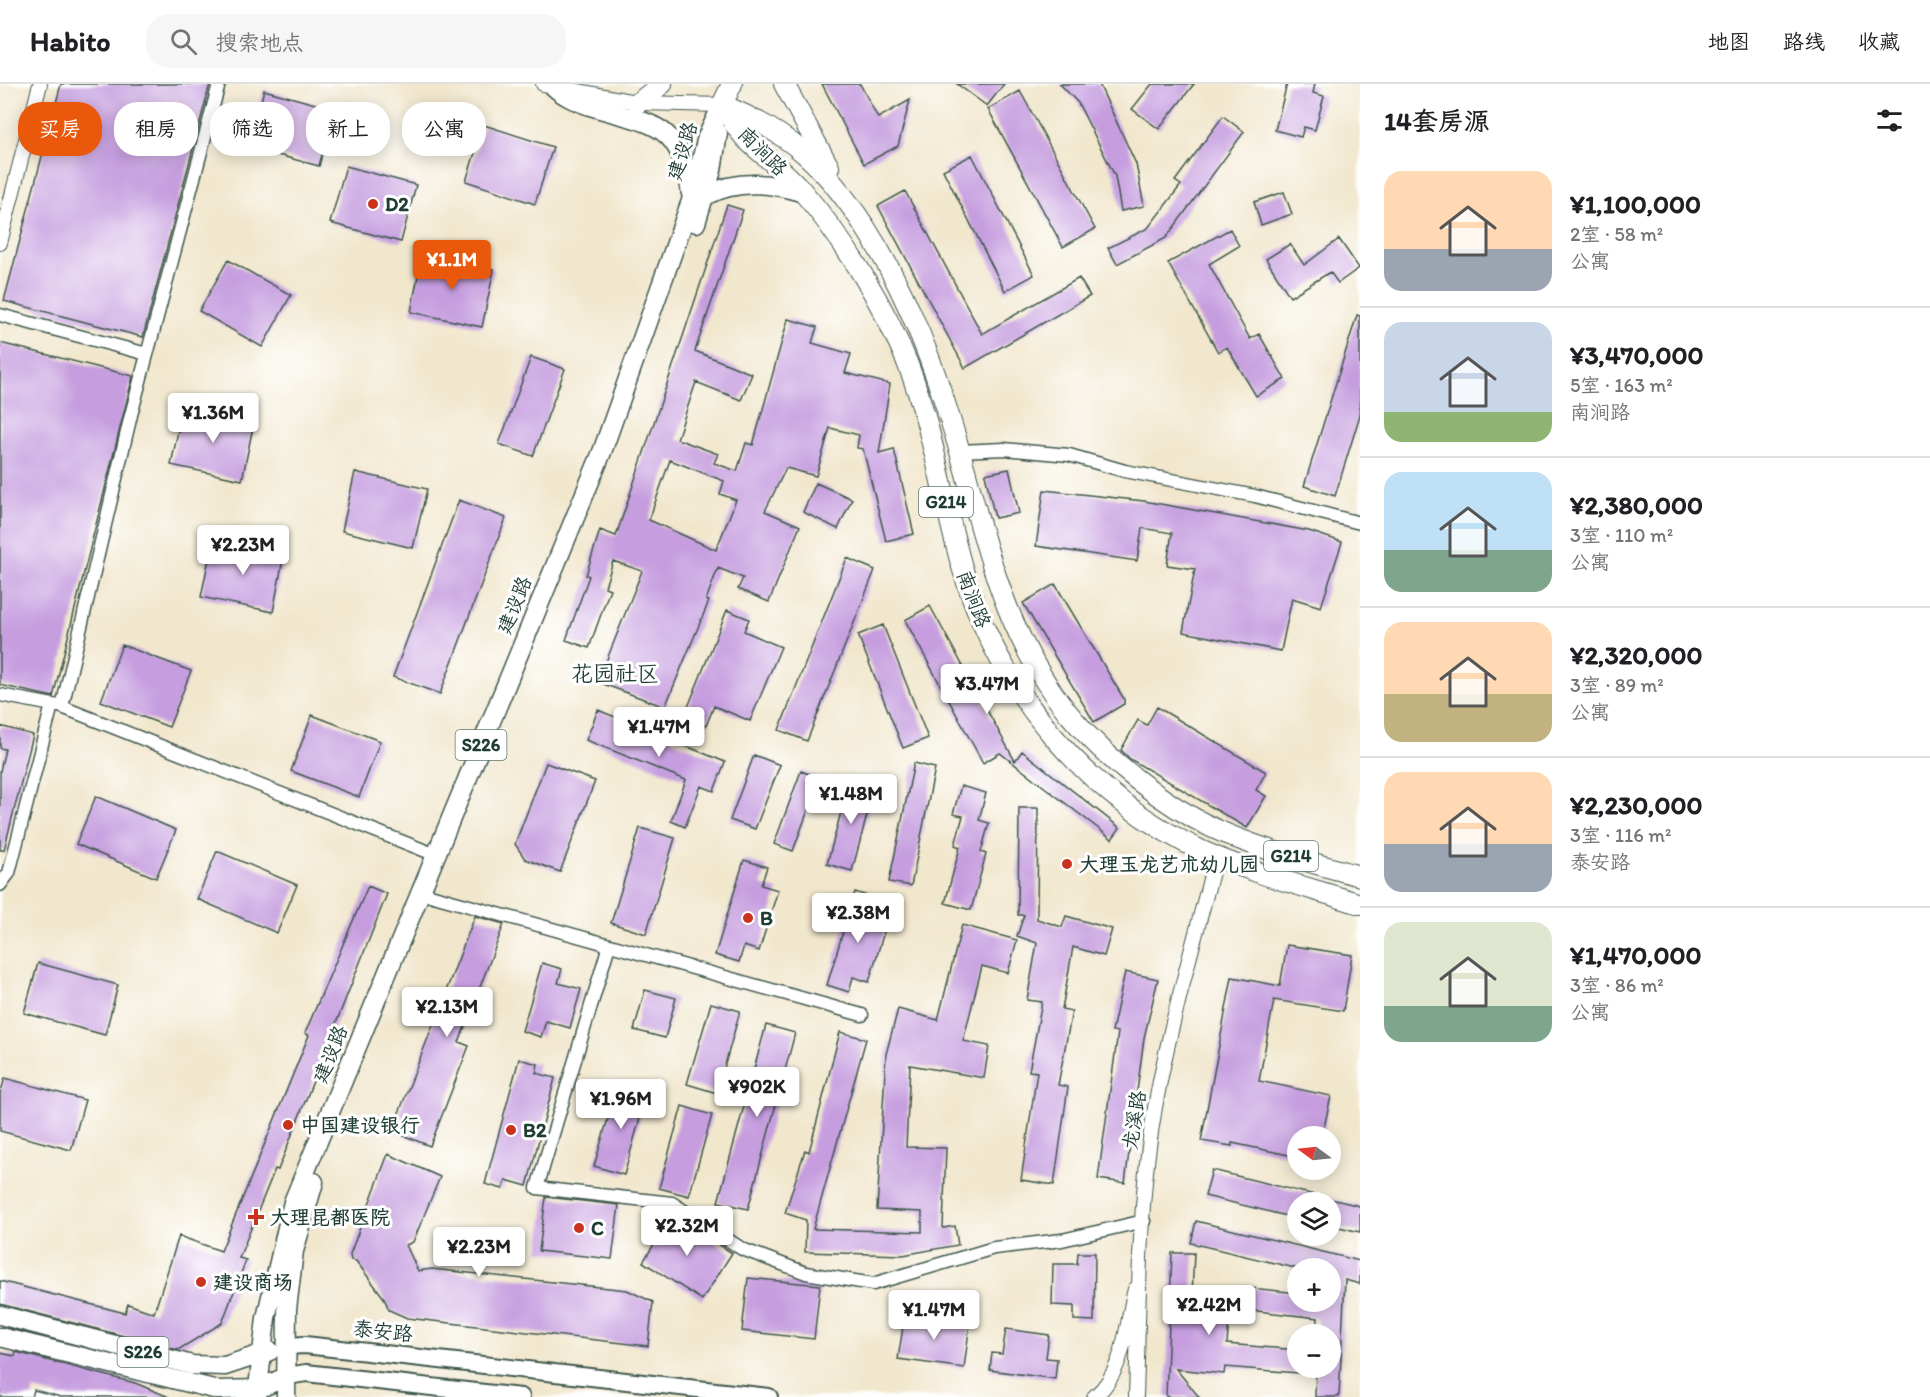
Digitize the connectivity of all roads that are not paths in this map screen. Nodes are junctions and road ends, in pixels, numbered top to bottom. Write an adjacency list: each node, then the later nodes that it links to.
1 (40, 84): 13 (street)
2 (219, 84): 15 (street)
3 (662, 84): 8 (highway)
4 (721, 84): 9 (highway)
5 (732, 84): 9 (highway)
6 (784, 84): 12 (highway)
7 (548, 85): 8 (street); 11 (main road)
8 (638, 103): 9 (street)
9 (722, 105): 10 (highway, 南涧路 / G214); 11 (main road, 建设路 / S226); 12 (highway, 南涧路 / G214)
10 (804, 194): 11 (main road); 17 (highway, 南涧路 / G214)
11 (698, 197): 22 (main road, 建设路 / S226); 26 (main road, 建设路 / S226)
12 (849, 203): 16 (highway, 南涧路 / G214)
13 (0, 243)
14 (0, 315): 15 (street)
15 (147, 354): 20 (street)
16 (960, 451): 17 (highway); 18 (street); 21 (highway, 南涧路 / G214)
17 (935, 457): 23 (highway, 南涧路 / G214)
18 (1360, 523)
19 (0, 695): 20 (street)
20 (60, 706): 22 (street); 25 (street)
21 (1223, 832): 23 (highway); 24 (highway, 南涧路 / G214)
22 (436, 855): 35 (main road, 建设路 / S226)
23 (1216, 856): 27 (highway, 南涧路 / G214); 30 (street, 龙溪路)
24 (1360, 876)
25 (0, 885)
26 (430, 895): 28 (street); 34 (main road, 建设路 / S226)
27 (1360, 904)
28 (609, 945): 29 (street); 30 (street)
29 (862, 1015)
30 (1144, 1221): 31 (street, 龙溪路)
31 (1142, 1261): 41 (street); 42 (street, 龙溪路)
32 (0, 1315): 35 (main road, 泰安路 / S226)
33 (0, 1336): 37 (main road, S226)
34 (286, 1346): 35 (main road, 泰安路 / S226); 36 (main road, 建设路 / S226); 40 (main road, 泰安路)
35 (261, 1353): 37 (main road, 建设路 / S226)
36 (288, 1376): 37 (main road, S226); 38 (main road, 建设路); 39 (main road)
37 (257, 1393)
38 (286, 1397)
39 (521, 1397)
40 (769, 1397)
41 (1094, 1397)
42 (1136, 1397)

